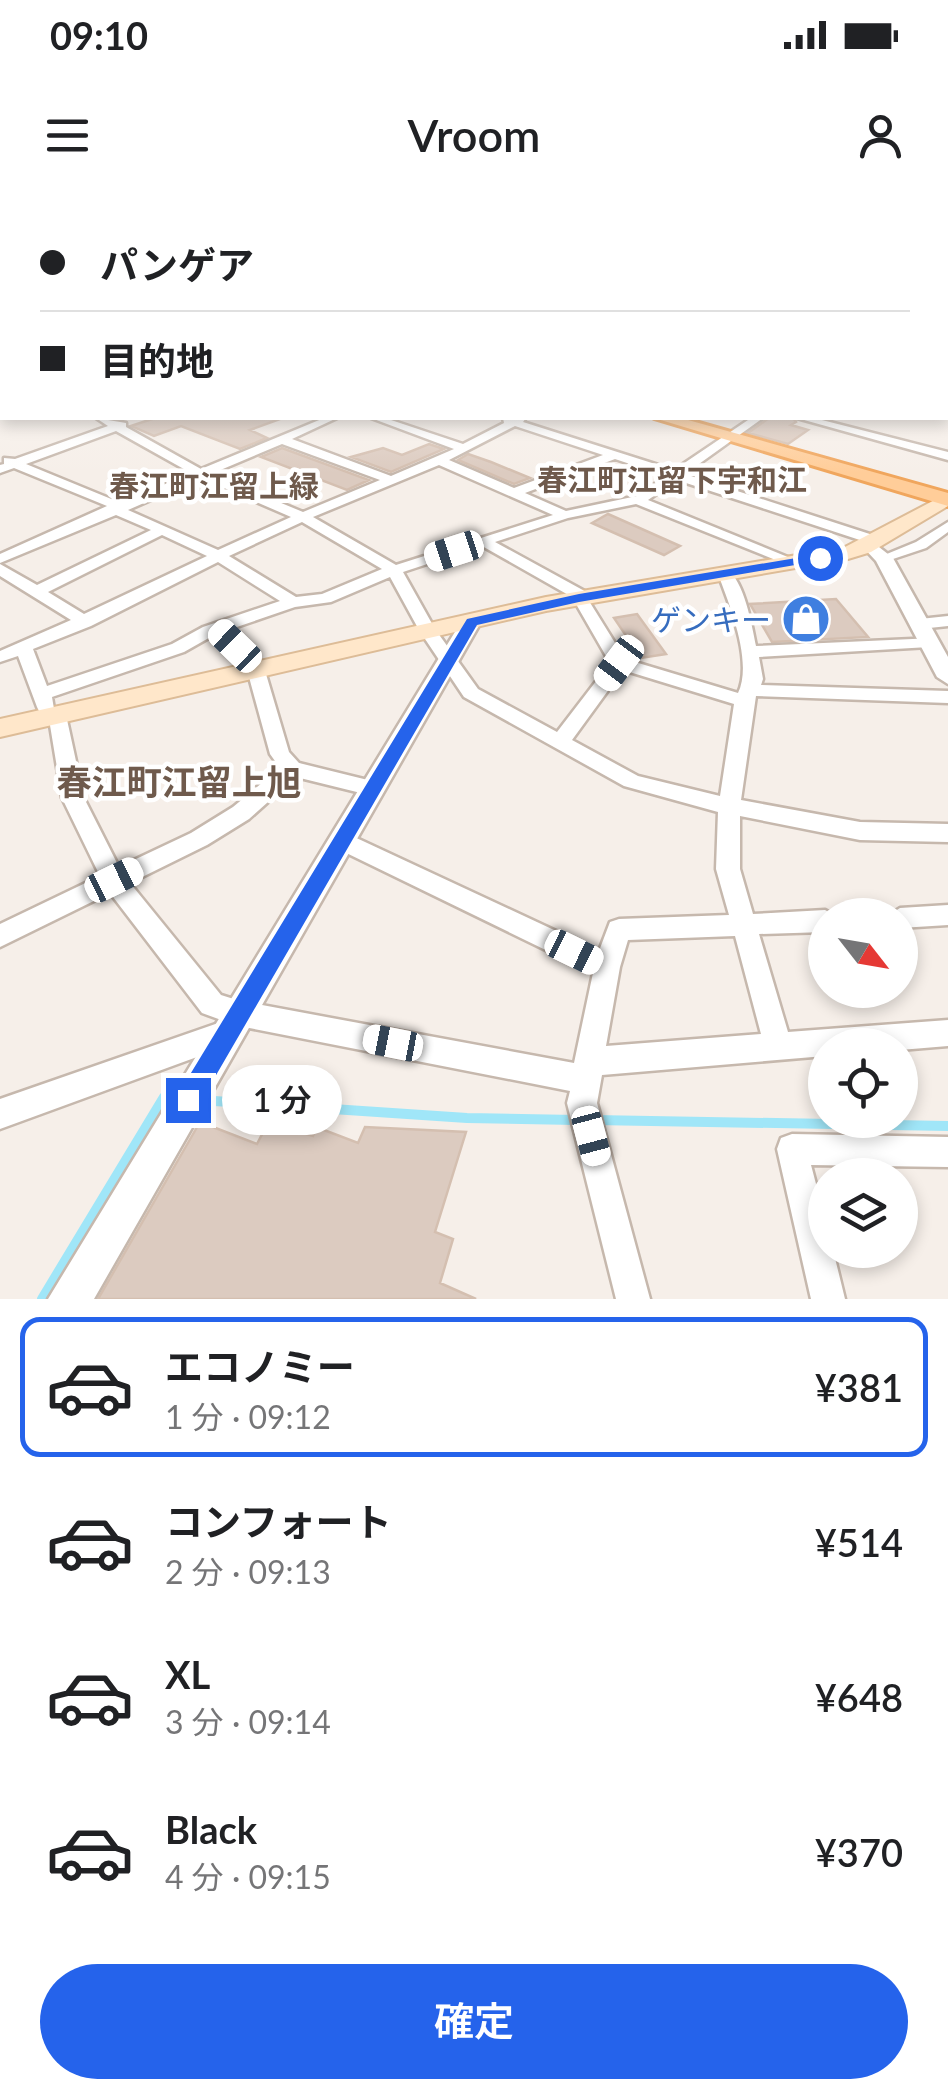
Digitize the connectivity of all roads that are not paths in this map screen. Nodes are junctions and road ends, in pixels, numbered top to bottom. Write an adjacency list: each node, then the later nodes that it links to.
1 (108, 420): 9 (street)
2 (327, 420): 11 (street)
3 (382, 420): 12 (street)
4 (510, 420): 12 (street)
5 (515, 420): 13 (street)
6 (670, 420): 10 (main road)
7 (755, 420): 10 (street)
8 (814, 420): 14 (street)
9 (122, 425): 17 (street); 19 (street)
10 (729, 436): 20 (street); 23 (main road)
11 (280, 439): 19 (street); 21 (street)
12 (463, 448): 16 (street)
13 (615, 455): 20 (street); 22 (street)
14 (948, 456)
15 (0, 458): 17 (street)
16 (439, 460): 21 (street); 22 (street)
17 (15, 464): 18 (street); 25 (street)
18 (0, 469)
19 (200, 473): 25 (street); 27 (street)
20 (675, 475): 24 (street); 31 (street)
21 (390, 480): 27 (street)
22 (512, 493): 26 (street)
23 (947, 499): 31 (main road)
24 (637, 500): 26 (street); 34 (street)
25 (115, 507): 29 (street); 33 (street)
26 (565, 515): 30 (street)
27 (303, 516): 32 (street); 36 (street)
28 (948, 526): 31 (street)
29 (162, 530): 32 (street); 38 (street)
30 (484, 542): 36 (street); 39 (street)
31 (877, 548): 34 (main road); 46 (street)
32 (217, 555): 40 (street); 42 (street)
33 (0, 559)
34 (792, 562): 37 (main road)
35 (0, 569): 38 (street)
36 (394, 570): 40 (street); 45 (street)
37 (726, 574): 39 (main road); 48 (street)
38 (35, 592): 42 (street)
39 (581, 598): 43 (main road); 51 (street)
40 (293, 602): 44 (street)
41 (948, 621): 46 (street)
42 (85, 622): 47 (street)
43 (472, 622): 45 (main road); 50 (street)
44 (217, 629): 52 (street); 56 (street)
45 (427, 630): 50 (street); 52 (main road)
46 (924, 633): 48 (street); 53 (street)
47 (24, 648): 49 (street); 56 (street)
48 (751, 652): 54 (street)
49 (0, 657)
50 (449, 661): 58 (street); 60 (street)
51 (619, 663): 54 (street); 58 (street)
52 (255, 670): 56 (main road); 59 (street)
53 (948, 676)
54 (746, 695): 55 (street); 61 (street)
55 (948, 697)
56 (49, 709): 57 (main road); 64 (street)
57 (0, 728)
58 (559, 744): 61 (street)
59 (292, 769): 60 (street); 64 (street)
60 (373, 788): 63 (street)
61 (729, 807): 62 (street); 68 (street)
62 (948, 833)
63 (342, 841): 70 (street); 71 (street)
64 (114, 880): 69 (street); 71 (street)
65 (948, 916): 66 (street)
66 (918, 917)
67 (808, 923): 68 (street)
68 (744, 925): 70 (street); 73 (street)
69 (0, 936)
70 (607, 967): 74 (street)
71 (234, 1023): 74 (street); 75 (street); 77 (street)
72 (948, 1034): 73 (street)
73 (778, 1044): 74 (street)
74 (586, 1070): 78 (street)
75 (0, 1114)
76 (948, 1152): 79 (street)
77 (70, 1299)
78 (634, 1299)
79 (828, 1299)

